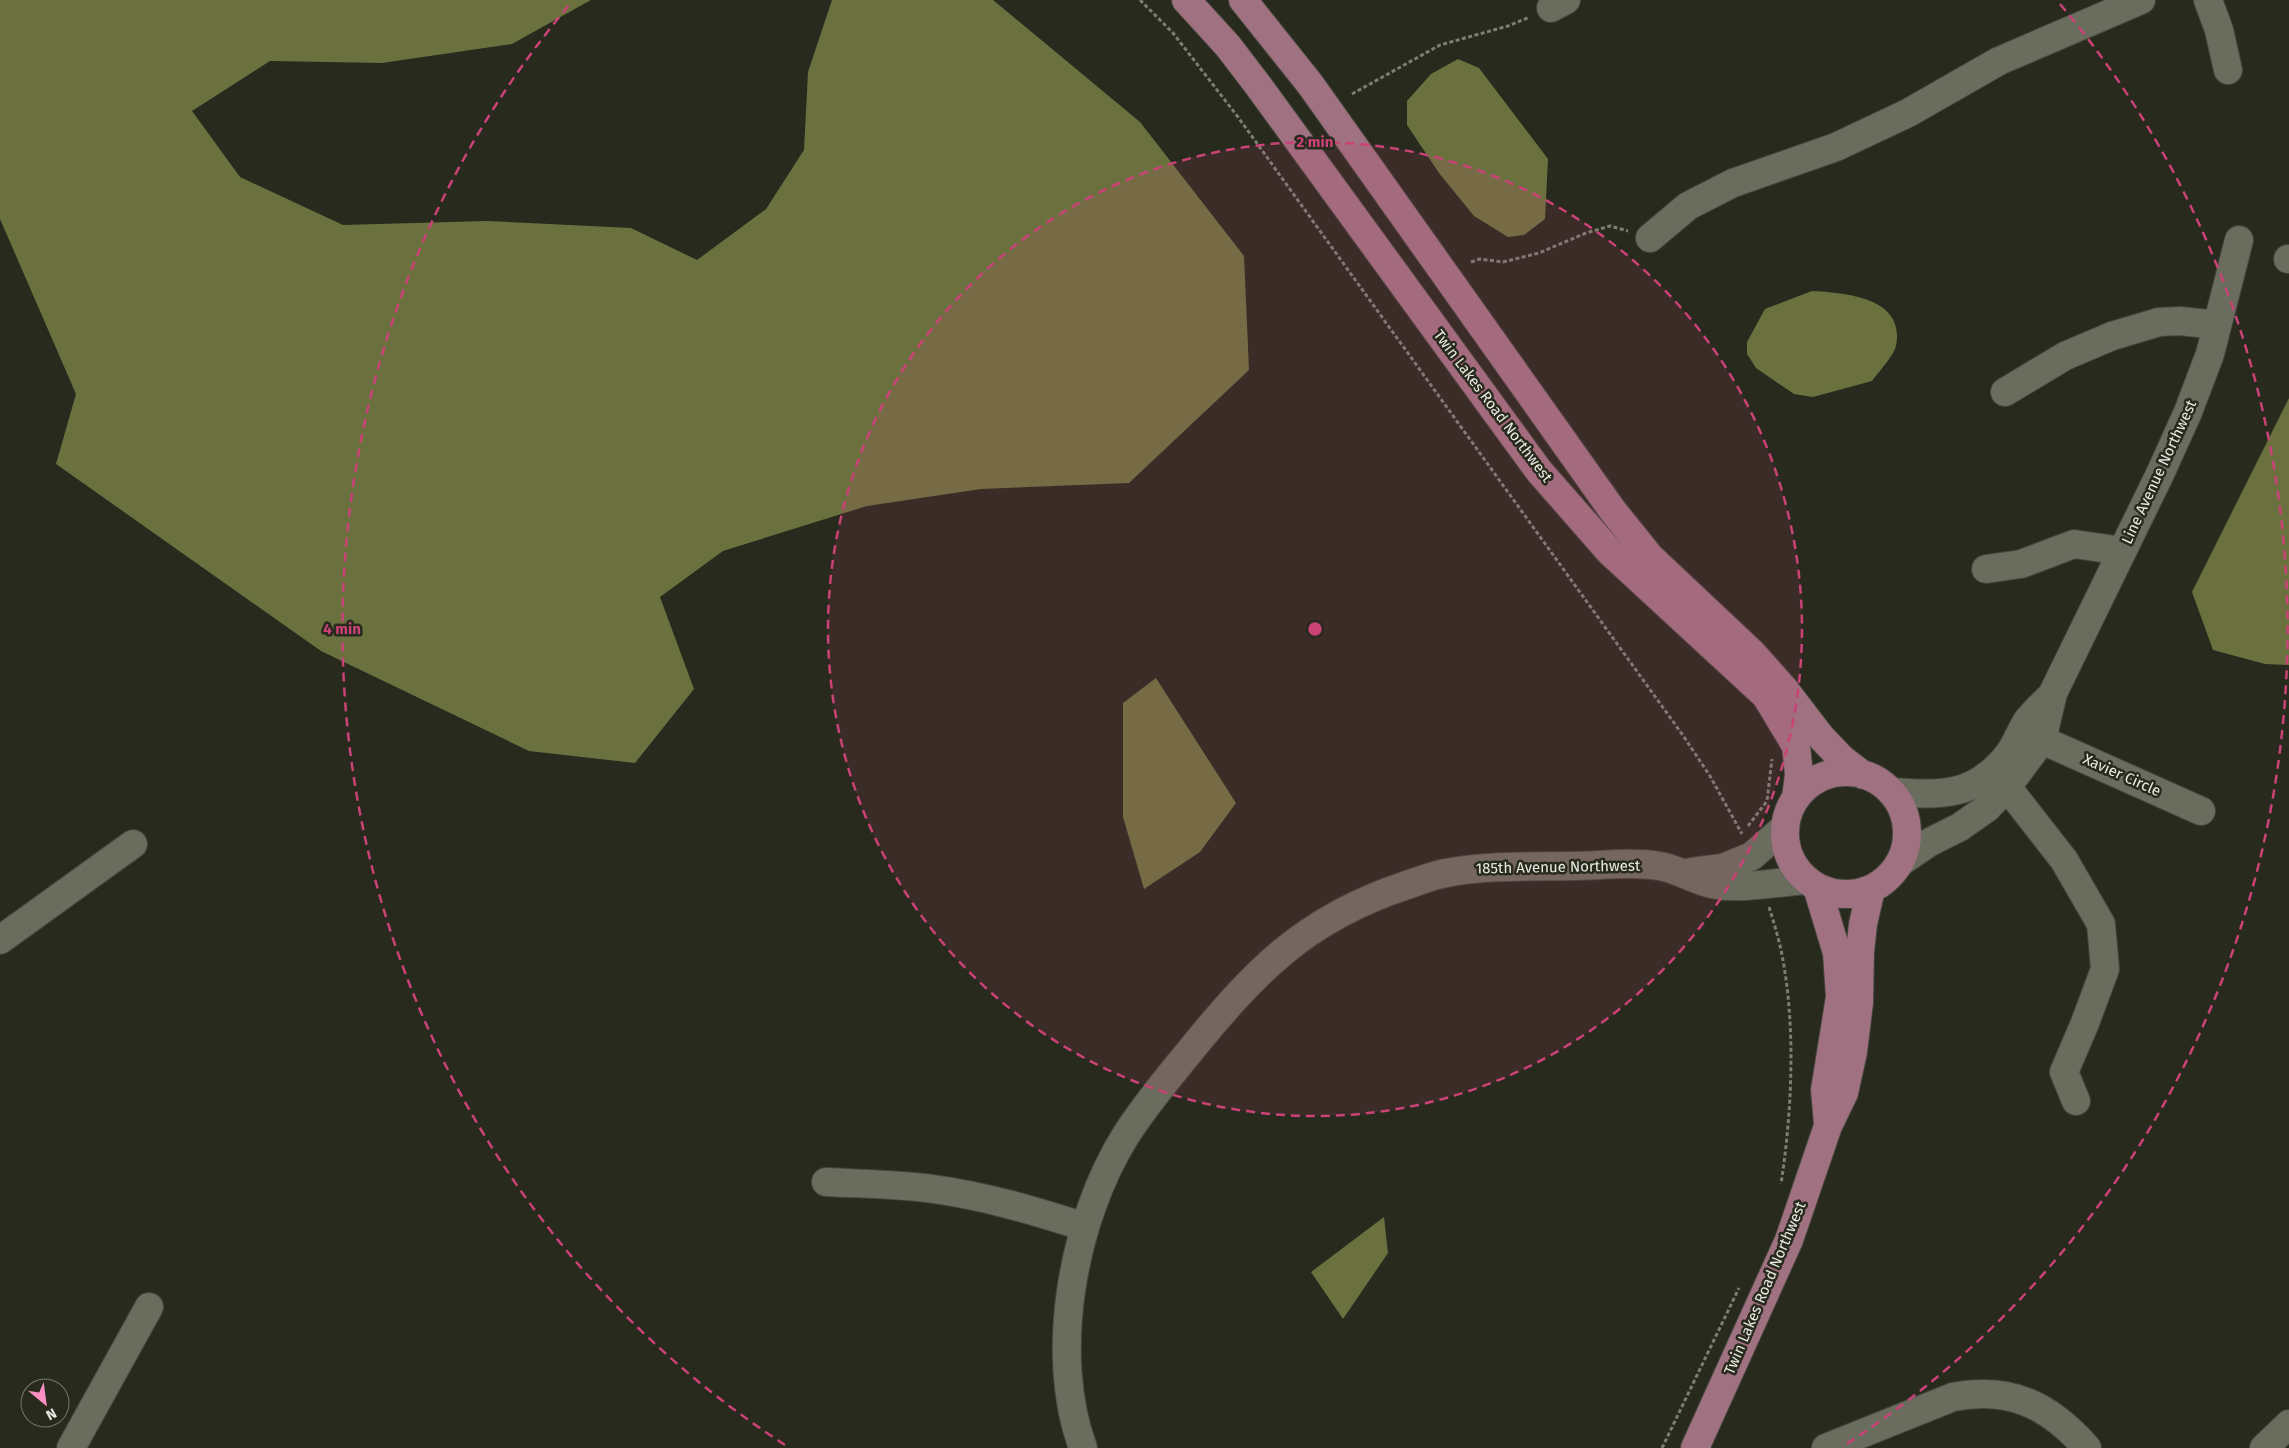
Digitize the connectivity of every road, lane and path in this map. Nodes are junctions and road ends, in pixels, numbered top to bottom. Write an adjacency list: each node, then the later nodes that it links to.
1 (1140, 0): 25 (path)
2 (1186, 0): 21 (main road, Twin Lakes Road Northwest)
3 (1243, 0): 18 (main road)
4 (2141, 0): 9 (street)
5 (2208, 0): 7 (street)
6 (1558, 4): 8 (path)
7 (2228, 70)
8 (1352, 94)
9 (1650, 238): 11 (path)
10 (2239, 240): 12 (street, Line Avenue Northwest)
11 (1471, 262)
12 (2218, 325): 13 (street); 14 (street, Line Avenue Northwest)
13 (2005, 392)
14 (2122, 551): 15 (street); 16 (street, Line Avenue Northwest)
15 (1986, 569)
16 (2053, 693): 17 (street, Line Avenue Northwest); 20 (street, Line Avenue Northwest)
17 (2042, 740): 19 (street, Line Avenue Northwest); 22 (street, Xavier Circle)
18 (1863, 775): 20 (main road); 21 (main road)
19 (2008, 787): 26 (street, Line Avenue Northwest); 32 (street)
20 (1891, 792): 26 (main road)
21 (1796, 798): 23 (main road)
22 (2201, 811)
23 (1785, 827): 25 (street, 185th Avenue Northwest); 28 (main road)
24 (133, 844): 31 (street)
25 (1752, 856): 27 (street, 185th Avenue Northwest)
26 (1899, 863): 29 (main road)
27 (1685, 873): 28 (street, 185th Avenue Northwest); 36 (street, 185th Avenue Northwest)
28 (1812, 883): 29 (main road); 33 (main road, Twin Lakes Road Northwest)
29 (1871, 888): 33 (main road, Twin Lakes Road Northwest)
30 (1766, 898): 35 (path)
31 (0, 940)
32 (2076, 1101)
33 (1828, 1126): 43 (main road, Twin Lakes Road Northwest)
34 (826, 1182): 36 (street)
35 (1780, 1192)
36 (1085, 1227): 41 (street, 185th Avenue Northwest)
37 (1739, 1287): 42 (path)
38 (150, 1307): 40 (street)
39 (2289, 1424): 46 (street)
40 (70, 1448)
41 (1083, 1448)
42 (1662, 1448)
43 (1695, 1448)
44 (1826, 1448): 45 (street)
45 (2087, 1448)
46 (2264, 1448)

